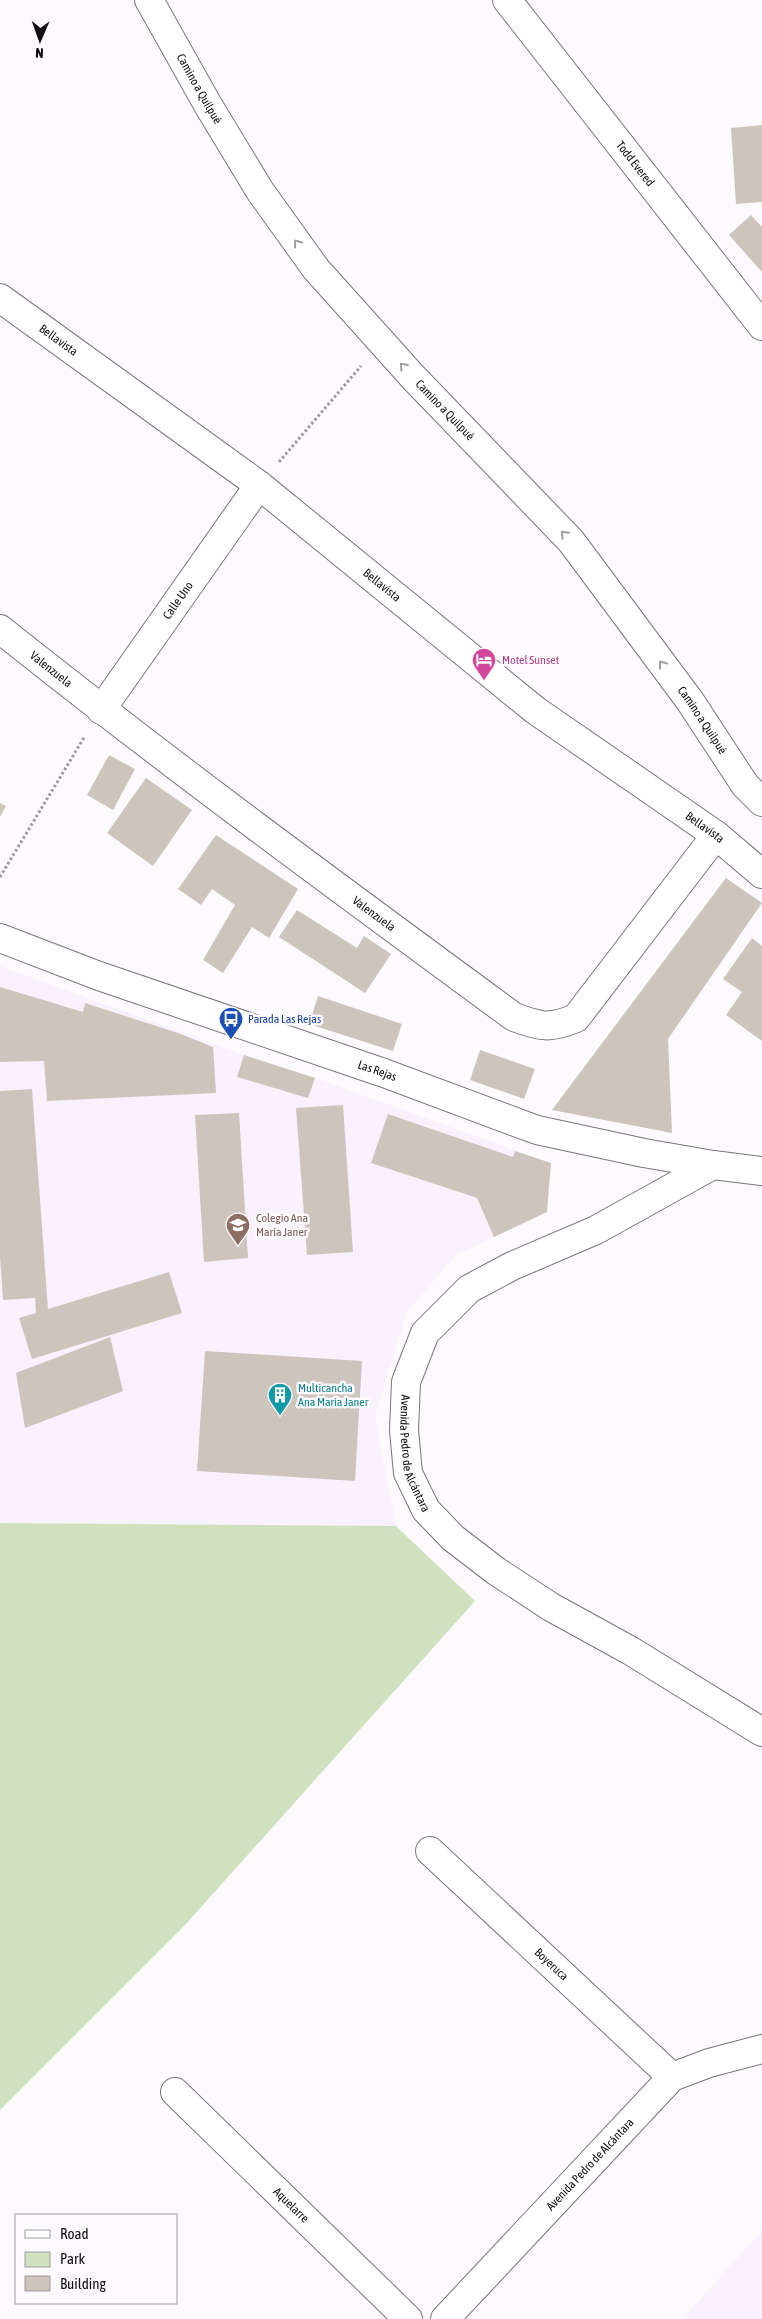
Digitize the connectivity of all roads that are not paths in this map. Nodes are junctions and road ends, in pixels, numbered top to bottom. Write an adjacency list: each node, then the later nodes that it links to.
1 (149, 0): 8 (street, Camino a Quilpué, one-way to 1)
2 (507, 0): 4 (street, Todd Evered)
3 (0, 298): 5 (street, Bellavista)
4 (762, 326)
5 (259, 485): 7 (street, Calle Uno); 9 (street, Bellavista)
6 (0, 629): 7 (street, Valenzuela)
7 (102, 710): 9 (street, Valenzuela)
8 (762, 802)
9 (716, 835): 10 (street, Bellavista)
10 (762, 874)
11 (0, 938): 12 (street, Las Rejas)
12 (713, 1165): 13 (street, Las Rejas); 14 (street, Avenida Pedro de Alcántara)
13 (762, 1171)
14 (762, 1732)
15 (430, 1851): 17 (street, Boyeruca)
16 (762, 2049): 17 (street, Avenida Pedro de Alcántara)
17 (672, 2077): 20 (street, Avenida Pedro de Alcántara)
18 (175, 2092): 19 (street, Aquelarre)
19 (408, 2319)
20 (445, 2319)

